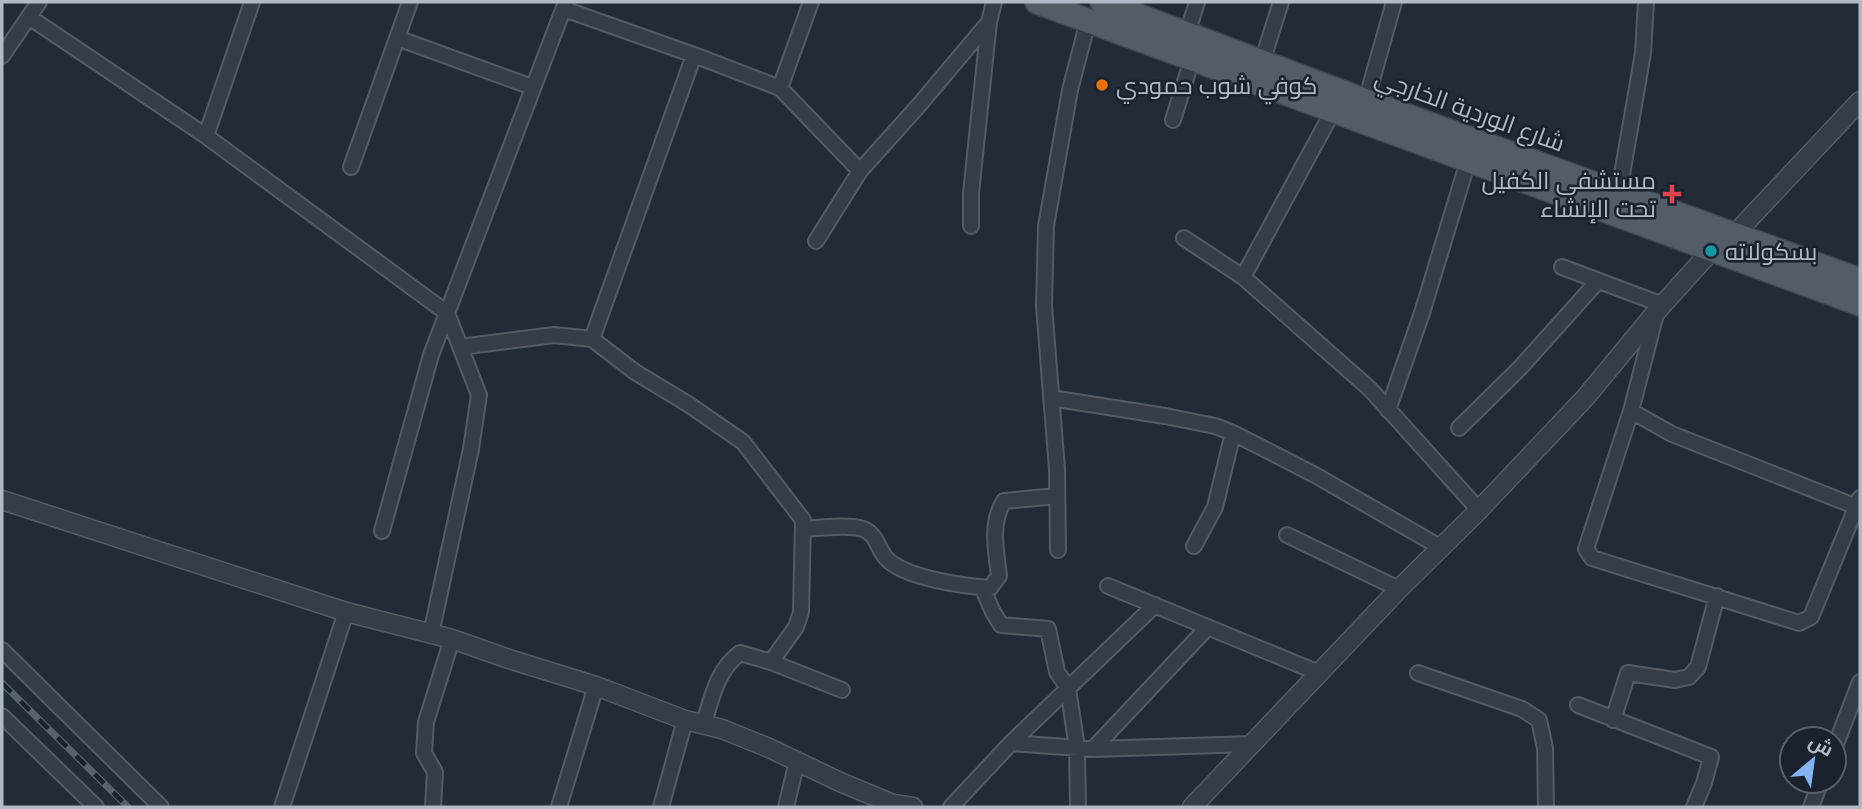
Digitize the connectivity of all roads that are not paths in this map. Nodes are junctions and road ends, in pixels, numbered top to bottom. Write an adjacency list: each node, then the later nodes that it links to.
1 (39, 2): 13 (street)
2 (252, 2): 28 (street)
3 (410, 2): 17 (street)
4 (811, 2): 23 (street)
5 (994, 2): 15 (street)
6 (1037, 2): 14 (main road, شارع الوردية الخارجي)
7 (1102, 2): 16 (main road, شارع الوردية الخارجي)
8 (1197, 2): 16 (street)
9 (1281, 2): 21 (street)
10 (1394, 2): 24 (street)
11 (1646, 2): 32 (street)
12 (565, 5): 18 (street); 22 (street)
13 (29, 17): 19 (street); 28 (street)
14 (1088, 21): 20 (main road, شارع الوردية الخارجي); 47 (street)
15 (989, 22): 31 (street); 33 (street)
16 (1187, 34): 21 (main road, شارع الوردية الخارجي)
17 (397, 38): 22 (street); 30 (street)
18 (694, 55): 23 (street); 45 (street)
19 (2, 56)
20 (1192, 59): 26 (main road, شارع الوردية الخارجي); 27 (street)
21 (1262, 62): 24 (main road, شارع الوردية الخارجي)
22 (532, 87): 44 (street)
23 (780, 88): 31 (street)
24 (1366, 101): 32 (main road, شارع الوردية الخارجي)
25 (1860, 101): 34 (street)
26 (1333, 111): 29 (main road, شارع الوردية الخارجي); 39 (street)
27 (1173, 120)
28 (206, 136): 44 (street)
29 (1468, 161): 37 (main road, شارع الوردية الخارجي); 48 (street)
30 (351, 167)
31 (860, 171): 36 (street)
32 (1619, 192): 34 (main road, شارع الوردية الخارجي)
33 (971, 226)
34 (1735, 234): 40 (main road, شارع الوردية الخارجي)
35 (1184, 238): 39 (street)
36 (816, 241)
37 (1712, 250): 42 (main road, شارع الوردية الخارجي); 43 (street)
38 (1562, 267): 41 (street)
39 (1243, 277): 48 (street)
40 (1860, 280)
41 (1598, 281): 43 (street); 50 (street)
42 (1860, 304)
43 (1659, 309): 49 (street); 55 (street)
44 (447, 313): 46 (street); 57 (street)
45 (592, 339): 46 (street); 56 (street)
46 (460, 347): 69 (street)
47 (1051, 398): 51 (street); 52 (street)
48 (1388, 410): 55 (street)
49 (1631, 411): 54 (street); 65 (street)
50 (1459, 428)
51 (1233, 433): 59 (street); 60 (street)
52 (1057, 496): 61 (street); 63 (street)
53 (2, 500): 67 (street)
54 (1859, 503): 65 (street)
55 (1479, 510): 60 (street)
56 (803, 529): 63 (street); 72 (street)
57 (382, 531)
58 (1287, 535): 64 (street)
59 (1194, 546)
60 (1440, 547): 64 (street)
61 (1058, 550)
62 (1108, 586): 66 (street)
63 (982, 587): 77 (street)
64 (1399, 589): 73 (street)
65 (1717, 596): 82 (street)
66 (1155, 605): 68 (street); 77 (street)
67 (346, 612): 69 (street); 92 (street)
68 (1208, 627): 73 (street); 88 (street)
69 (431, 634): 70 (street)
70 (452, 639): 76 (street); 93 (street)
71 (2, 649): 91 (street)
72 (771, 662): 78 (street); 83 (street)
73 (1320, 673): 86 (street)
74 (1419, 673): 101 (street)
75 (1860, 682): 84 (street)
76 (596, 686): 81 (street); 94 (street)
77 (1068, 688): 85 (street); 87 (street)
78 (842, 690)
79 (1578, 705): 82 (street)
80 (2, 716): 90 (street)
81 (685, 719): 83 (street); 95 (street)
82 (1613, 720): 102 (street)
83 (704, 723): 89 (street)
84 (1843, 725)
85 (1011, 743): 87 (street); 98 (street)
86 (1252, 744): 88 (street); 100 (street)
87 (1077, 748): 88 (street); 99 (street)
88 (1093, 749)
89 (797, 761): 96 (street); 97 (street)
90 (96, 807)
91 (161, 807)
92 (282, 807)
93 (433, 807)
94 (559, 807)
95 (661, 807)
96 (786, 807)
97 (913, 807)
98 (951, 807)
99 (1078, 807)
100 (1192, 807)
101 (1546, 807)
102 (1693, 807)

